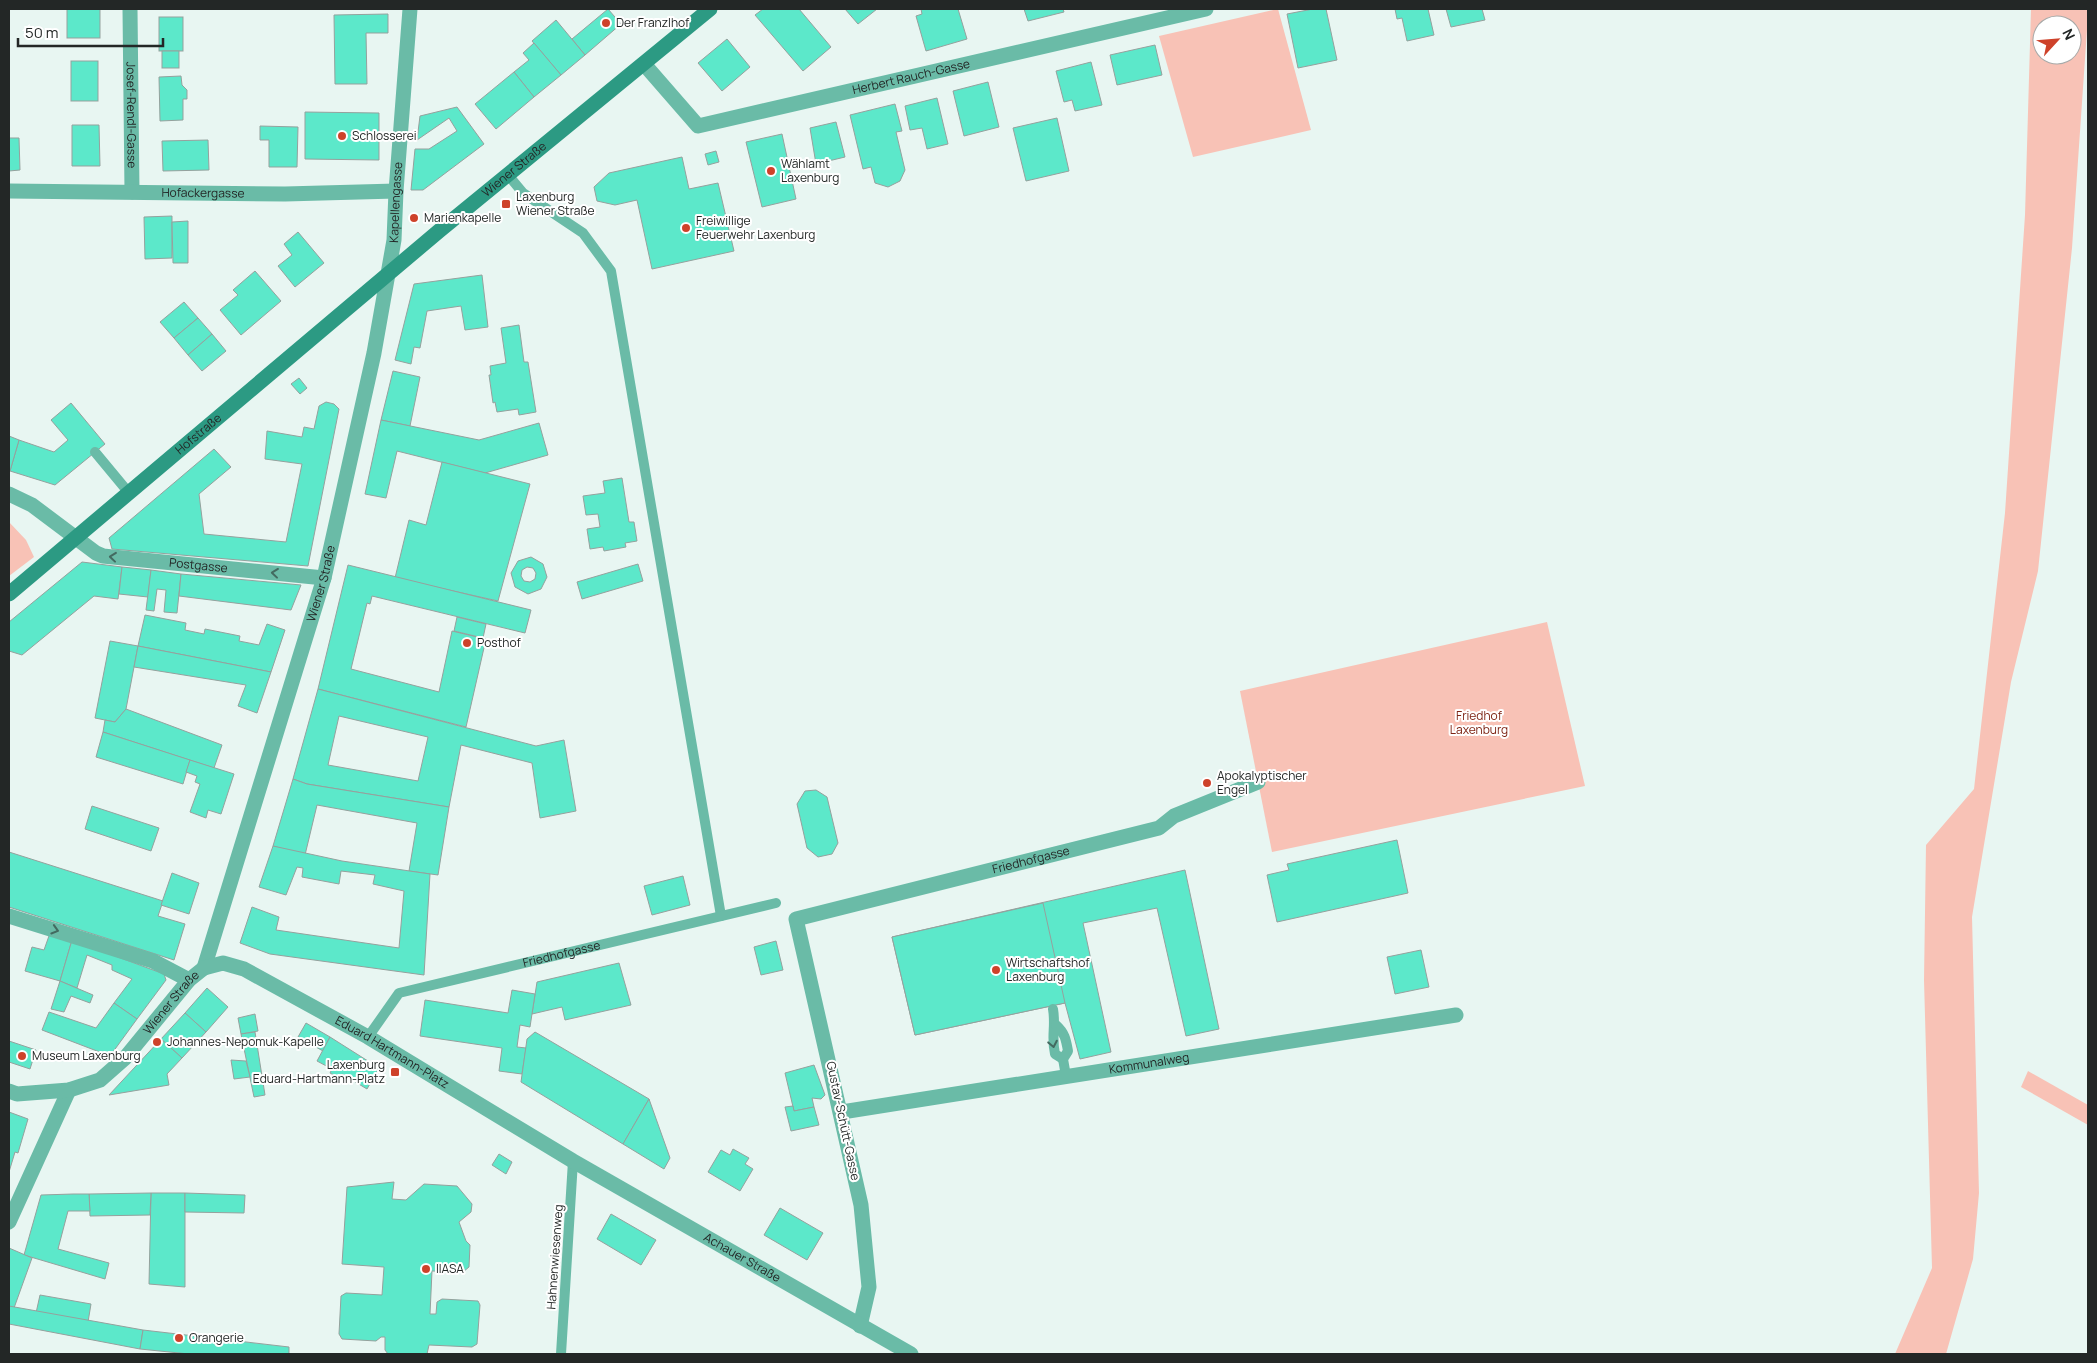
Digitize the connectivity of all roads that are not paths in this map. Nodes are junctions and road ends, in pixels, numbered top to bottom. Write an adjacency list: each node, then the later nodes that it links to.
1 (130, 9): 9 (street, Josef-Rendl-Gasse)
2 (410, 9): 8 (street, Kapellengasse)
3 (710, 9): 5 (main road, Wiener Straße)
4 (1206, 9): 5 (street, Herbert Rauch-Gasse)
5 (644, 64): 6 (main road, Wiener Straße)
6 (508, 175): 10 (main road, Wiener Straße); 20 (lane)
7 (9, 191): 9 (street, Hofackergasse)
8 (396, 191): 9 (street, Hofackergasse); 10 (street, Kapellengasse)
9 (132, 192)
10 (388, 275): 12 (main road, Hofstraße); 15 (street, Wiener Straße)
11 (95, 452): 12 (lane)
12 (129, 492): 14 (main road, Hofstraße)
13 (9, 494): 14 (street, Postgasse)
14 (78, 538): 15 (street, Postgasse, one-way to 14); 16 (main road, Hofstraße)
15 (324, 578): 22 (street, Wiener Straße)
16 (9, 594)
17 (1258, 782): 21 (street, Friedhofgasse)
18 (776, 903): 20 (lane, Friedhofgasse)
19 (9, 916): 23 (street, one-way to 23)
20 (721, 916): 26 (lane, Friedhofgasse)
21 (796, 919): 30 (street, Gustav-Schütt-Gasse)
22 (204, 968): 23 (street, Wiener Straße); 26 (street, Eduard Hartmann-Platz)
23 (189, 980): 28 (street, Wiener Straße)
24 (1053, 1009): 27 (lane)
25 (1456, 1015): 27 (street, Kommunalweg)
26 (368, 1037): 31 (street, Eduard Hartmann-Platz)
27 (1066, 1076): 30 (street, Kommunalweg)
28 (69, 1090): 29 (street, Wiener Straße); 32 (street)
29 (9, 1091)
30 (842, 1112): 33 (street, Gustav-Schütt-Gasse)
31 (573, 1160): 33 (street, Achauer Straße); 34 (lane, Hahnenwiesenweg)
32 (9, 1222)
33 (860, 1326): 35 (street, Achauer Straße)
34 (561, 1354)
35 (911, 1354)

